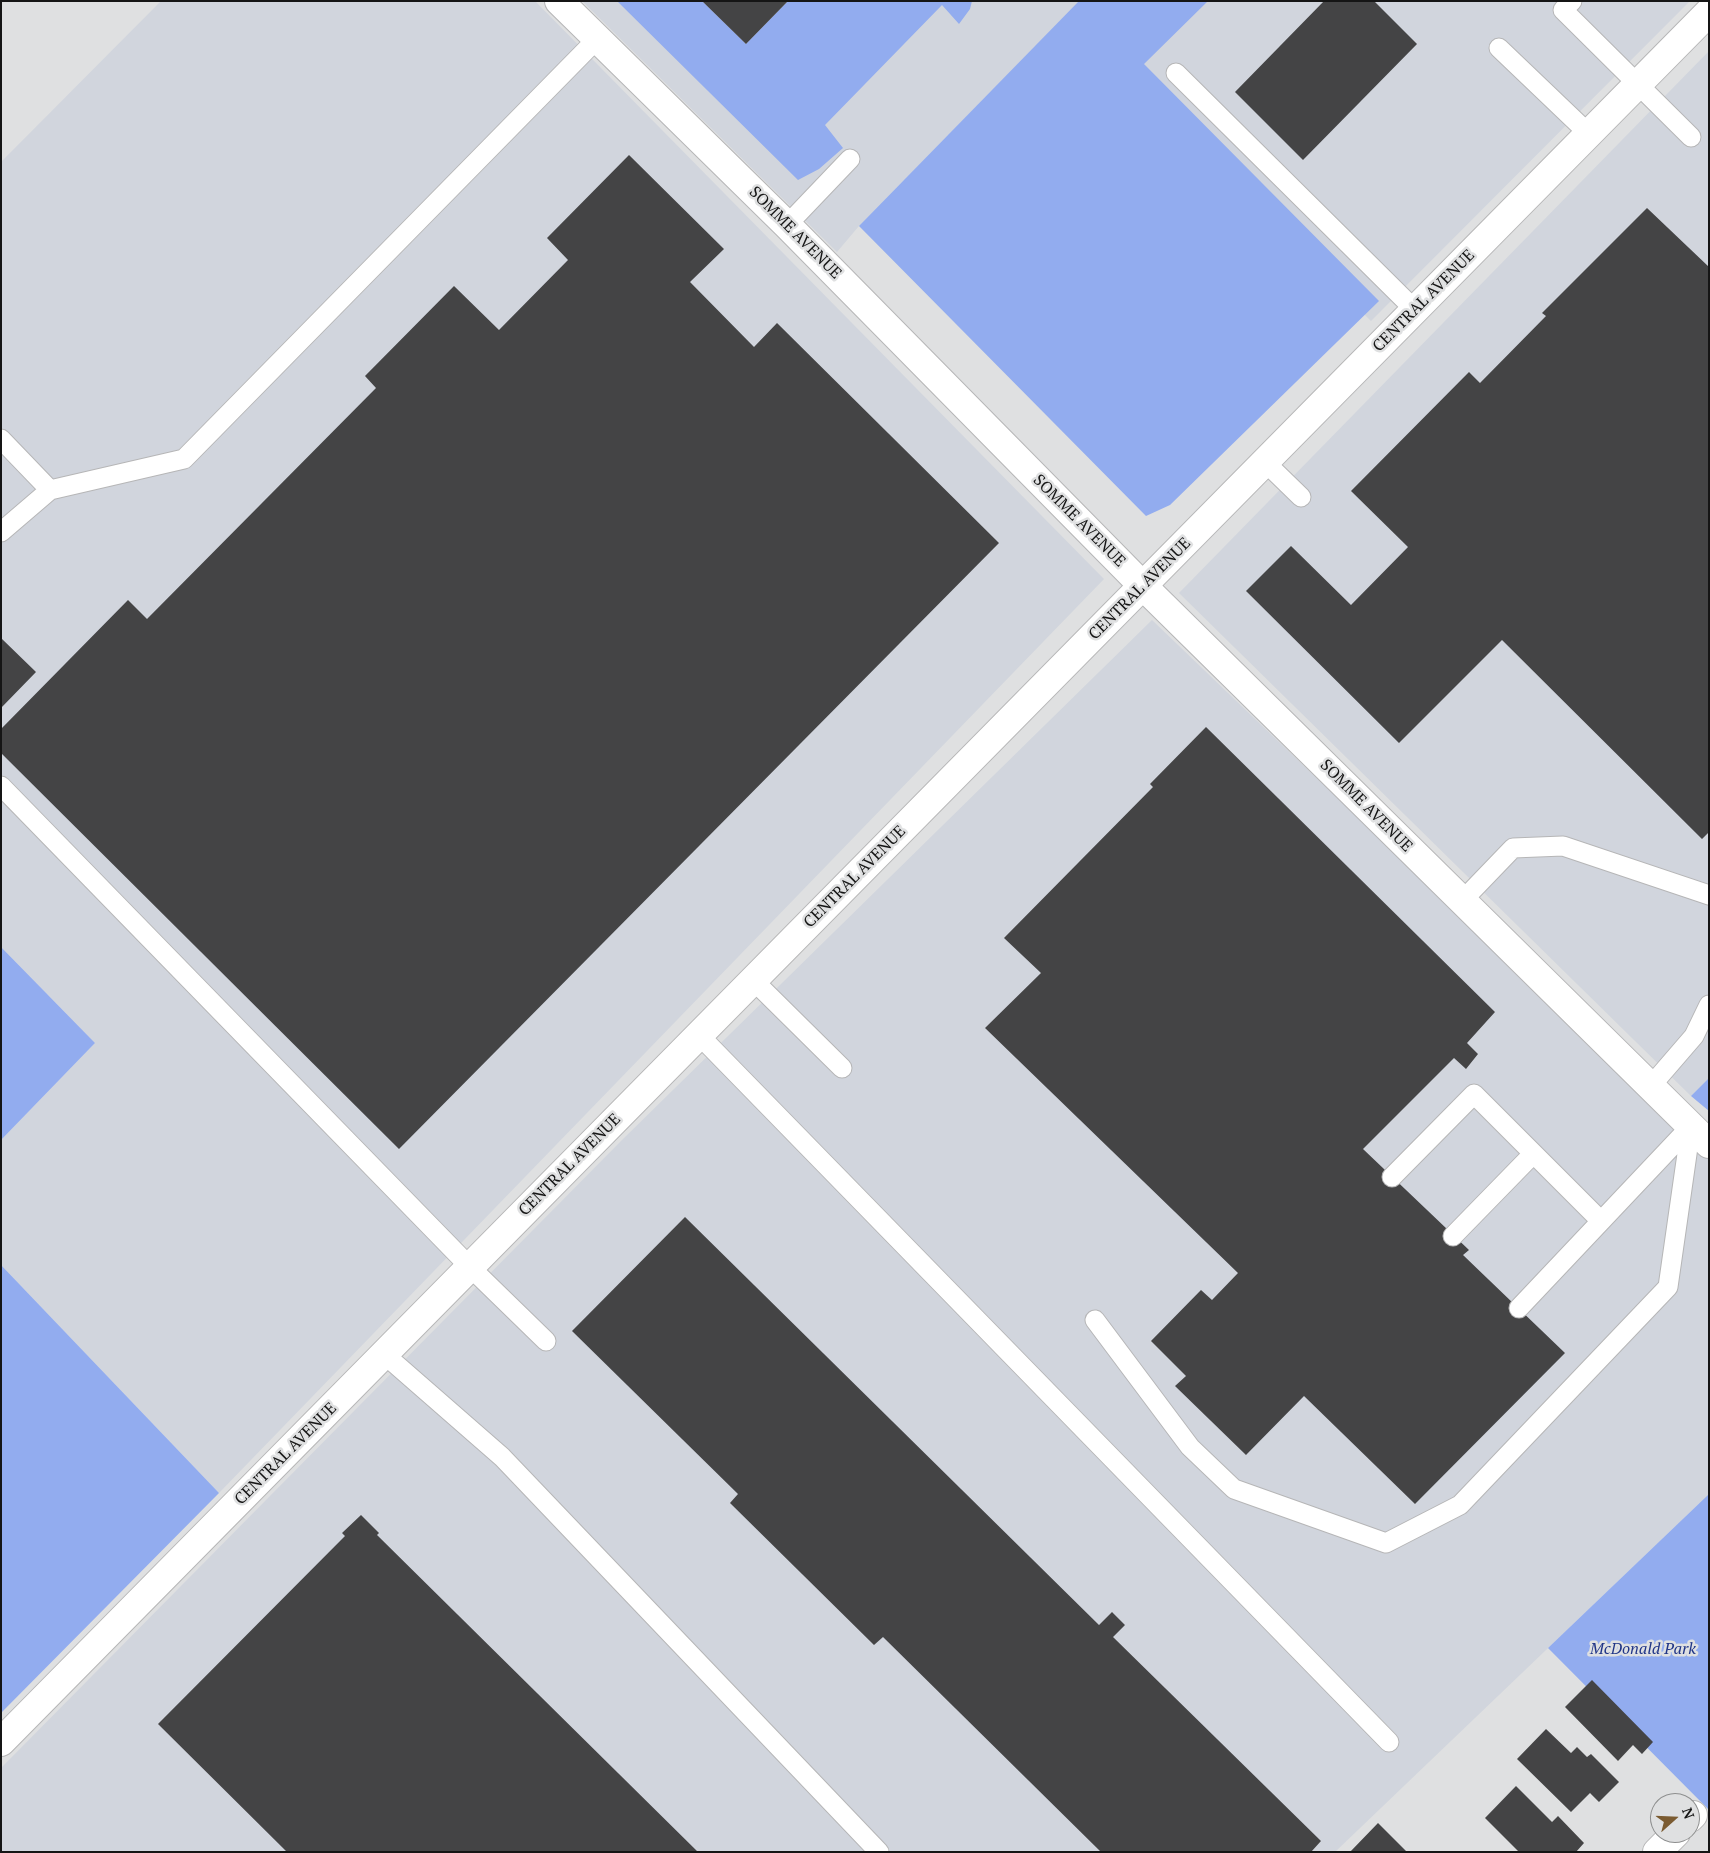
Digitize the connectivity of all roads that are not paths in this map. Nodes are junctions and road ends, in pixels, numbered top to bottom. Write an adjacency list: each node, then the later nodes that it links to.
1 (559, 1): 4 (street, SOMME AVENUE)
2 (1572, 1): 7 (lane)
3 (1709, 12): 7 (street, CENTRAL AVENUE)
4 (597, 39): 11 (street, SOMME AVENUE); 15 (lane)
5 (1498, 48): 8 (lane)
6 (1176, 73): 12 (lane)
7 (1638, 85): 8 (street, CENTRAL AVENUE); 9 (lane)
8 (1589, 134): 12 (street, CENTRAL AVENUE)
9 (1691, 137)
10 (850, 159): 11 (lane)
11 (787, 225): 18 (street, SOMME AVENUE)
12 (1415, 310): 14 (street, CENTRAL AVENUE)
13 (1, 439): 15 (lane)
14 (1265, 462): 16 (lane); 18 (street, CENTRAL AVENUE)
15 (50, 490): 17 (lane)
16 (1301, 497)
17 (1, 532)
18 (1143, 586): 21 (street, SOMME AVENUE); 22 (street, CENTRAL AVENUE)
19 (1, 786): 32 (lane)
20 (1709, 896): 21 (lane)
21 (1462, 901): 26 (street, SOMME AVENUE)
22 (753, 980): 24 (street, CENTRAL AVENUE); 25 (lane)
23 (1709, 1005): 26 (lane)
24 (699, 1035): 32 (street, CENTRAL AVENUE); 38 (lane)
25 (842, 1068)
26 (1650, 1087): 27 (street, SOMME AVENUE)
27 (1700, 1135): 30 (lane); 34 (lane)
28 (1534, 1154): 29 (lane); 30 (lane); 31 (lane)
29 (1392, 1177)
30 (1601, 1221): 33 (lane)
31 (1453, 1236)
32 (470, 1268): 35 (lane); 36 (street, CENTRAL AVENUE)
33 (1519, 1308)
34 (1095, 1320)
35 (546, 1341)
36 (384, 1354): 37 (street, CENTRAL AVENUE); 40 (lane)
37 (1, 1742)
38 (1389, 1742)
39 (1666, 1843): 41 (street)
40 (879, 1852)
41 (1657, 1852)

